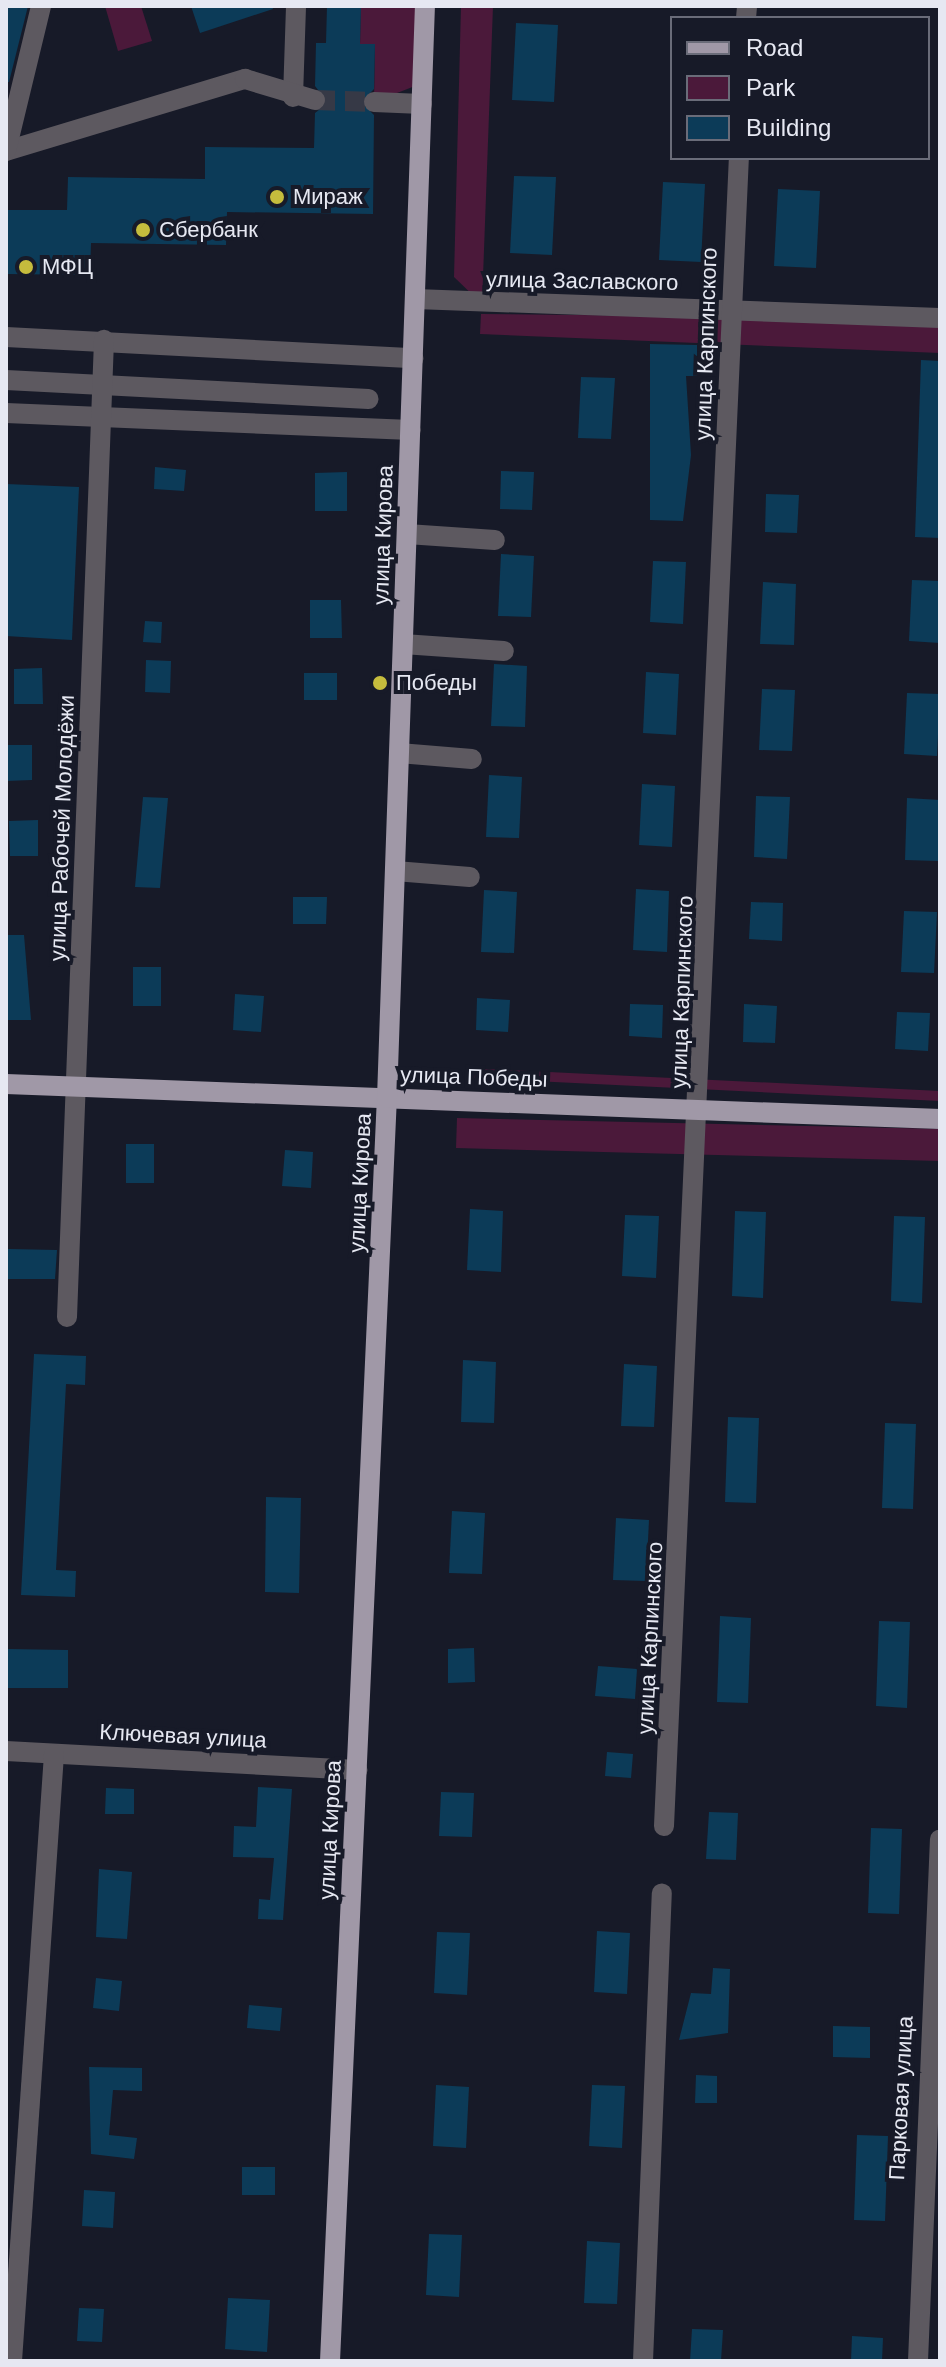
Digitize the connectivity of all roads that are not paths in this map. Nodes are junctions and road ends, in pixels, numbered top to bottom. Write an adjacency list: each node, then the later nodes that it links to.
1 (41, 6): 8 (street)
2 (296, 6): 4 (street)
3 (425, 6): 7 (main road, улица Кирова)
4 (293, 97): 5 (street); 8 (street)
5 (315, 100)
6 (374, 102): 7 (street)
7 (422, 104): 10 (main road, улица Кирова)
8 (6, 151)
9 (739, 160): 11 (street, улица Карпинского)
10 (415, 299): 11 (street, улица Заславского); 15 (main road, улица Кирова)
11 (731, 309): 12 (street, улица Заславского); 33 (street, улица Карпинского)
12 (940, 318)
13 (6, 337): 14 (street)
14 (104, 340): 15 (street); 17 (street, улица Рабочей Молодёжи)
15 (413, 358): 21 (main road, улица Кирова)
16 (6, 380): 17 (street)
17 (102, 386): 18 (street); 20 (street, улица Рабочей Молодёжи)
18 (369, 399)
19 (6, 413): 20 (street)
20 (101, 414): 21 (street); 31 (street, улица Рабочей Молодёжи)
21 (411, 430): 22 (main road, улица Кирова)
22 (407, 534): 23 (street); 24 (main road, улица Кирова)
23 (495, 540)
24 (403, 644): 25 (street); 26 (main road, улица Кирова)
25 (504, 651)
26 (399, 753): 27 (street); 28 (main road, улица Кирова)
27 (472, 759)
28 (395, 871): 29 (street); 32 (main road, улица Кирова)
29 (470, 877)
30 (6, 1084): 31 (main road, улица Победы)
31 (76, 1087): 32 (main road, улица Победы); 35 (street, улица Рабочей Молодёжи)
32 (387, 1098): 33 (main road, улица Победы); 38 (main road, улица Кирова)
33 (701, 1109): 34 (main road, улица Победы); 39 (street, улица Карпинского)
34 (940, 1119)
35 (67, 1317)
36 (6, 1751): 37 (street, Ключевая улица)
37 (54, 1754): 38 (street, Ключевая улица); 42 (street)
38 (357, 1770): 43 (main road, улица Кирова)
39 (664, 1826)
40 (940, 1839): 45 (street, Парковая улица)
41 (662, 1893): 44 (street)
42 (12, 2361)
43 (330, 2361)
44 (643, 2361)
45 (918, 2361)

